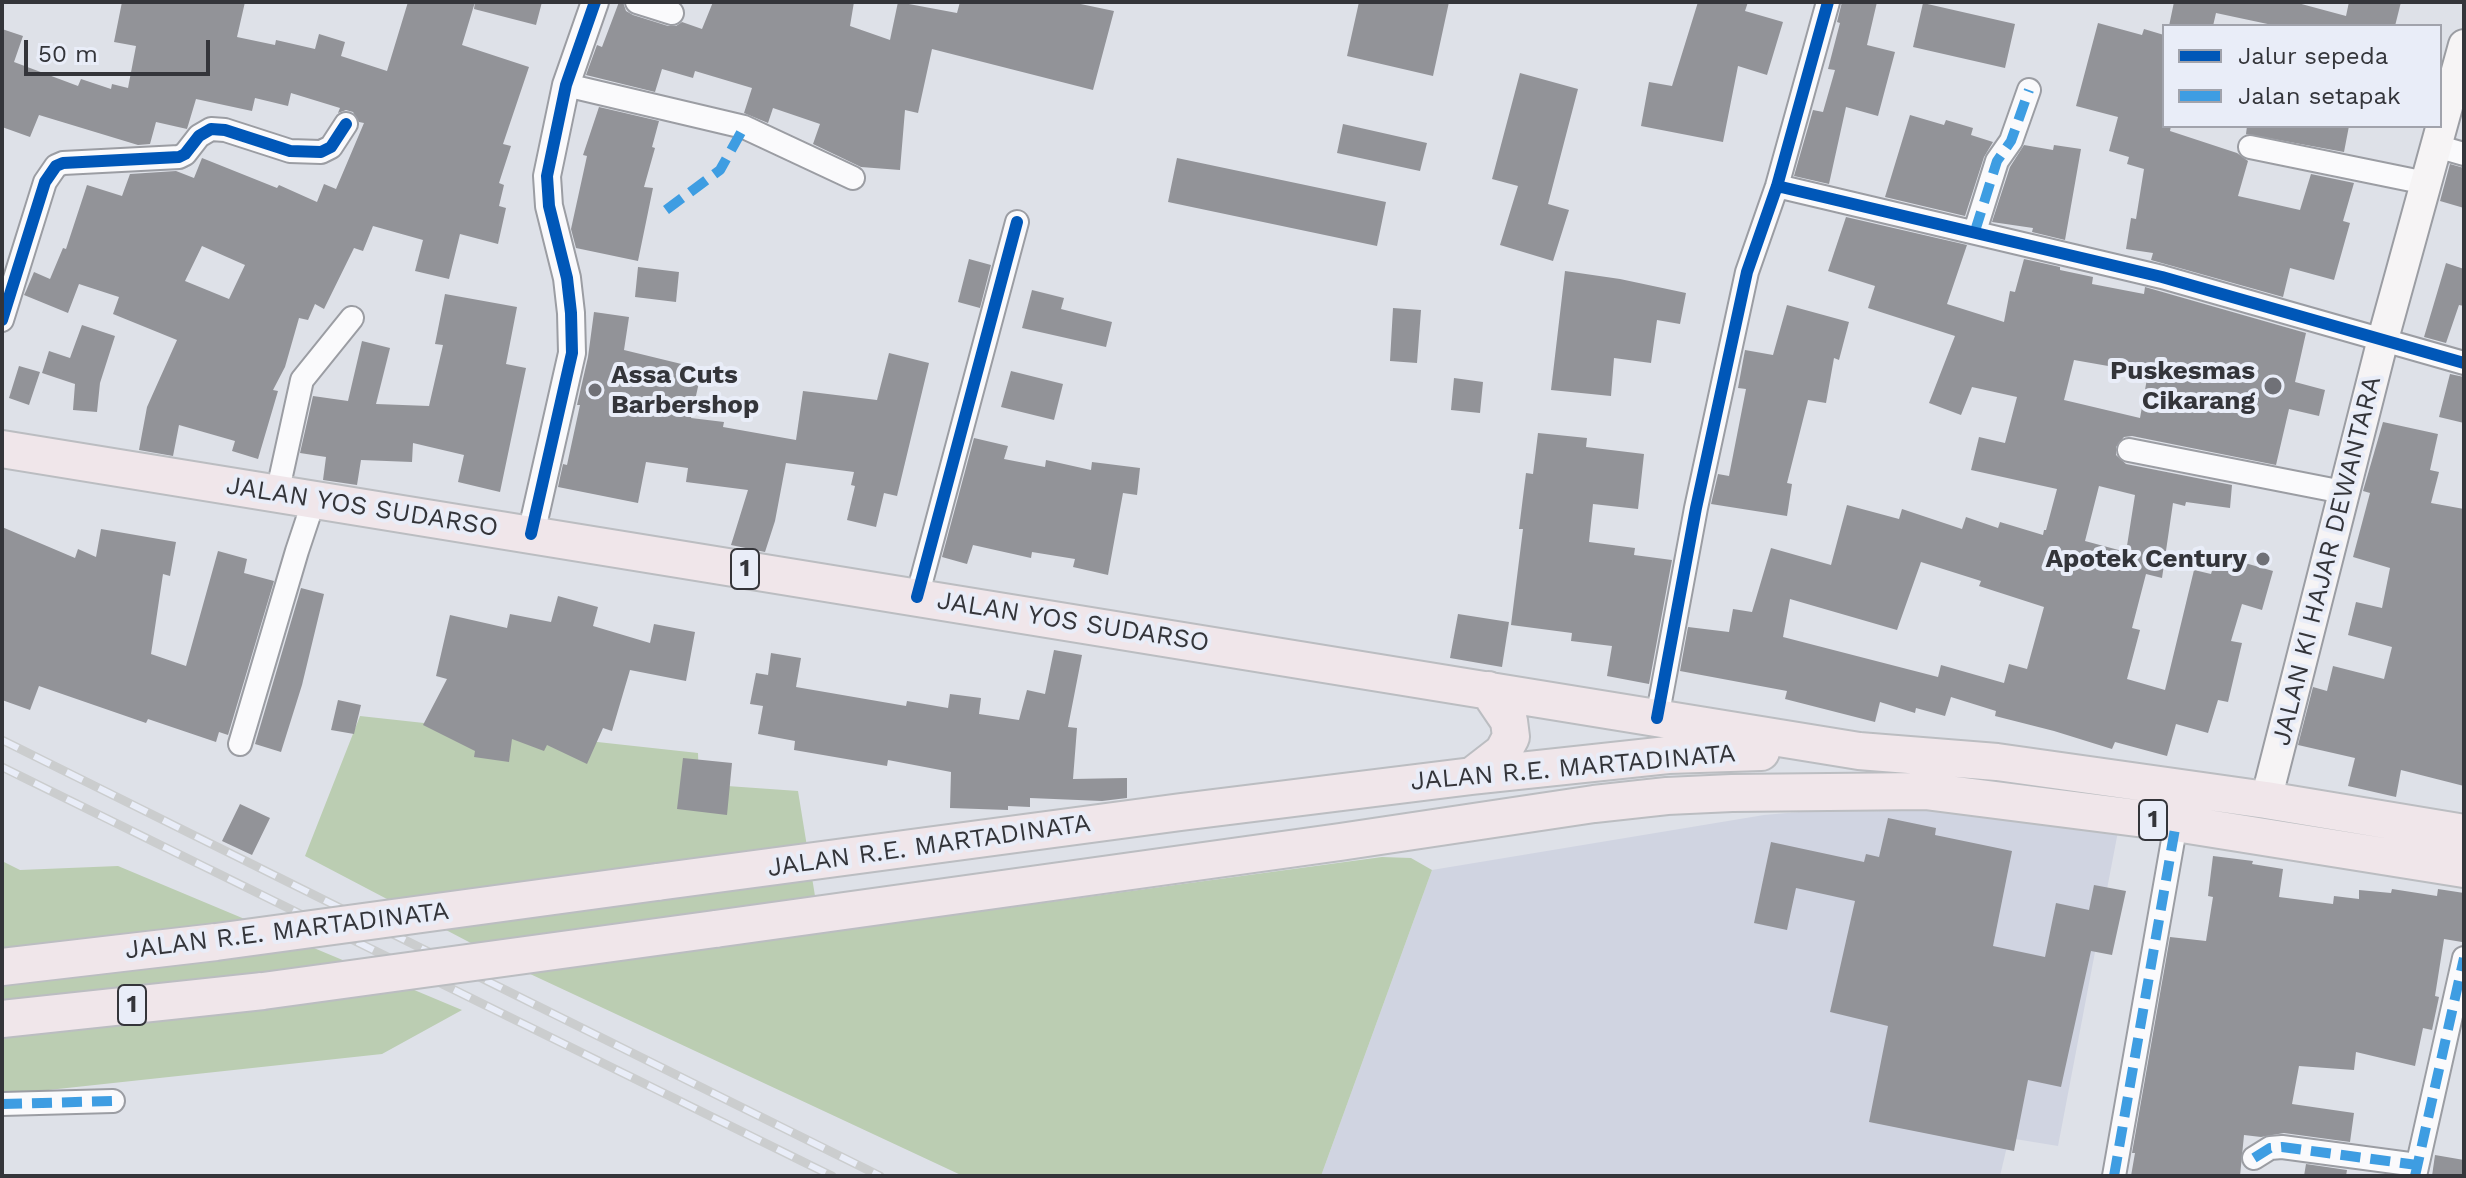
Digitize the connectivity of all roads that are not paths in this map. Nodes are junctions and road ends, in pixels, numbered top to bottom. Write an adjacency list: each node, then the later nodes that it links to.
1 (595, 2): 6 (street)
2 (637, 2): 4 (street)
3 (1828, 2): 13 (street)
4 (672, 13)
5 (2464, 45): 10 (main road, JALAN KI HAJAR DEWANTARA)
6 (566, 85): 11 (street); 25 (street)
7 (2029, 90): 15 (street)
8 (346, 124): 17 (street)
9 (2250, 147): 12 (street)
10 (2450, 150): 12 (main road, JALAN KI HAJAR DEWANTARA)
11 (853, 178)
12 (2426, 183): 18 (main road, JALAN KI HAJAR DEWANTARA)
13 (1777, 186): 15 (street); 28 (street)
14 (1017, 222): 26 (street)
15 (1975, 231): 18 (street)
16 (352, 318): 23 (street)
17 (2, 320)
18 (2383, 339): 19 (street); 22 (main road, JALAN KI HAJAR DEWANTARA)
19 (2464, 363)
20 (2, 449): 23 (highway, JALAN YOS SUDARSO / 1)
21 (2129, 450): 22 (street)
22 (2343, 492): 32 (main road, JALAN KI HAJAR DEWANTARA)
23 (277, 494): 24 (highway, JALAN YOS SUDARSO / 1)
24 (314, 500): 25 (highway, JALAN YOS SUDARSO / 1); 29 (street)
25 (531, 534): 26 (highway, JALAN YOS SUDARSO / 1)
26 (917, 597): 27 (highway, JALAN YOS SUDARSO / 1)
27 (1488, 690): 28 (highway, JALAN YOS SUDARSO / 1); 31 (highway)
28 (1657, 718): 30 (highway, JALAN YOS SUDARSO / 1)
29 (240, 744)
30 (1859, 751): 31 (highway, JALAN R.E. MARTADINATA / 1); 32 (highway, 1)
31 (1472, 776): 37 (highway, JALAN R.E. MARTADINATA / 1, bridge)
32 (2266, 800): 34 (highway, 1)
33 (2176, 823): 35 (highway, 1); 38 (highway, JALAN R.E. MARTADINATA / 1, bridge); 43 (street)
34 (2464, 833)
35 (2464, 869)
36 (2464, 958): 42 (street)
37 (2, 967)
38 (2, 1019)
39 (113, 1101): 40 (street)
40 (2, 1104)
41 (2254, 1158): 42 (street)
42 (2416, 1171)
43 (2114, 1176)

